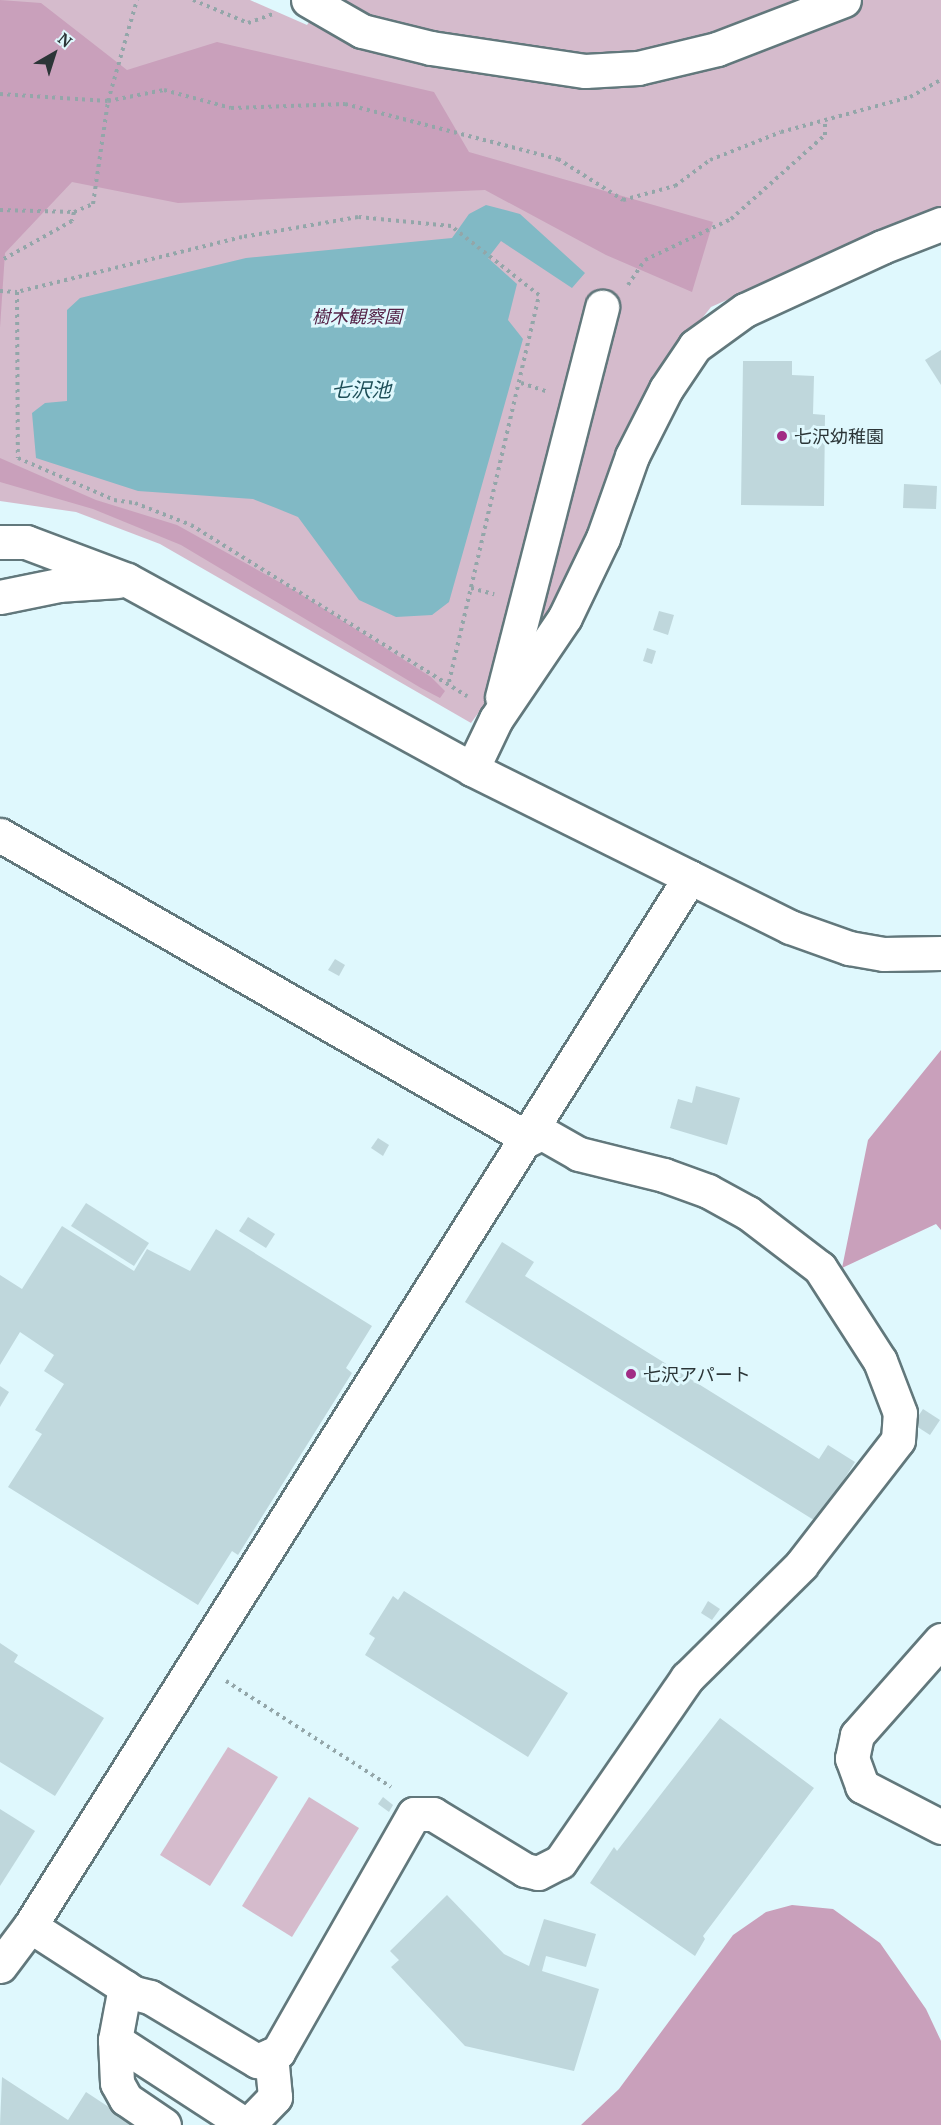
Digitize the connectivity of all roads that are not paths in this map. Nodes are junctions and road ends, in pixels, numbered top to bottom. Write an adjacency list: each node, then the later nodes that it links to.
1 (844, 0): 2 (street)
2 (311, 1)
3 (941, 224): 8 (street)
4 (602, 307): 8 (street)
5 (0, 542): 6 (street)
6 (128, 580): 7 (street); 9 (street)
7 (0, 597)
8 (496, 719): 9 (street)
9 (472, 769): 11 (street)
10 (0, 835): 13 (street)
11 (690, 877): 12 (street); 13 (street)
12 (941, 953)
13 (529, 1138): 16 (street); 20 (street)
14 (941, 1640): 15 (street)
15 (941, 1827)
16 (30, 1926): 17 (street); 18 (street)
17 (0, 1966)
18 (125, 1987): 19 (street); 20 (street)
19 (115, 2040): 21 (street); 22 (street)
20 (271, 2055): 22 (street)
21 (164, 2125)
22 (247, 2125)

